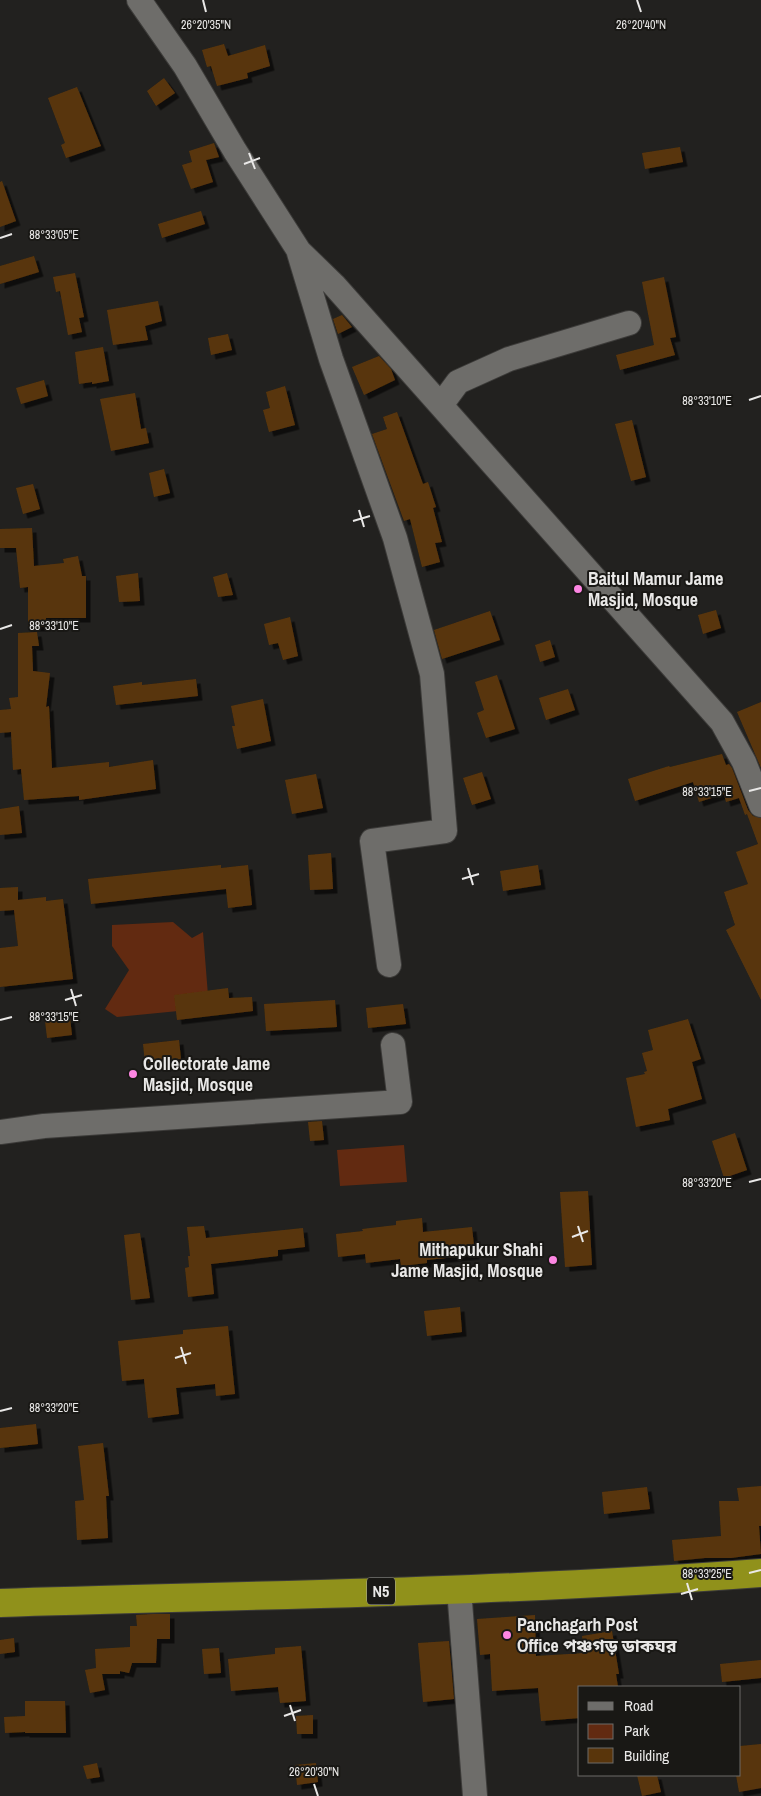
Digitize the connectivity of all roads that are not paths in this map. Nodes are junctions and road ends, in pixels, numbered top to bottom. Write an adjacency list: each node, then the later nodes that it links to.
1 (139, 0): 2 (street)
2 (298, 251): 4 (street); 6 (street)
3 (628, 323): 4 (street)
4 (441, 405): 5 (street)
5 (761, 805)
6 (389, 965)
7 (393, 1045): 8 (street)
8 (0, 1132)
9 (761, 1573): 10 (highway, N5)
10 (459, 1589): 11 (highway, N5); 12 (street)
11 (0, 1603)
12 (475, 1796)

